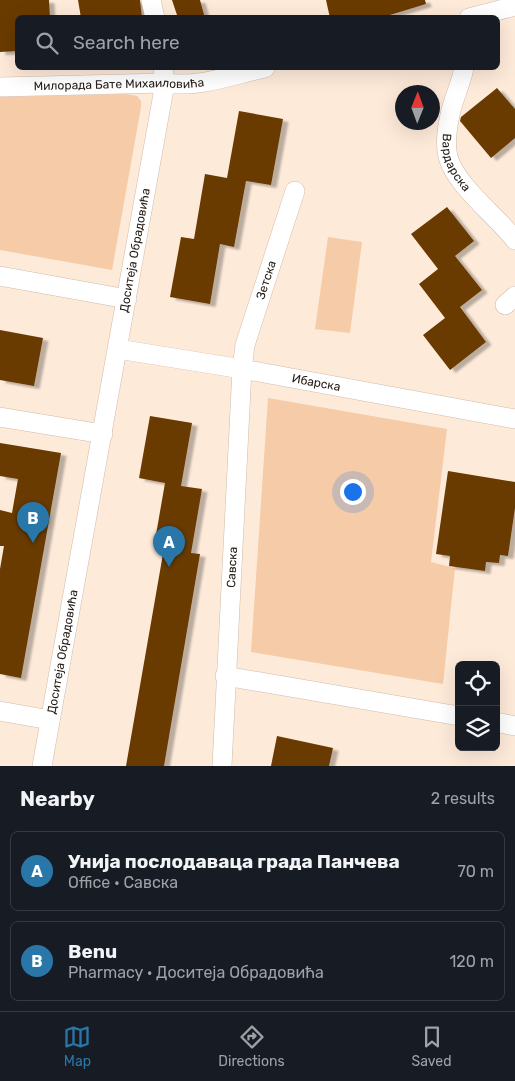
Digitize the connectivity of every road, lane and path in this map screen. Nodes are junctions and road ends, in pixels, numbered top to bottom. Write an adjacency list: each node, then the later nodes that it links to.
1 (151, 0): 3 (street)
2 (515, 6): 4 (street)
3 (154, 15)
4 (480, 15)
5 (256, 70): 7 (street, Милорада Бате Михаиловића)
6 (464, 70): 10 (street, Вардарска)
7 (164, 75): 8 (street, Милорада Бате Михаиловића); 12 (street, Доситеја Обрадовића)
8 (0, 87)
9 (295, 191): 14 (street, Зетска)
10 (515, 239)
11 (0, 276): 12 (street)
12 (127, 299): 13 (street, Доситеја Обрадовића)
13 (118, 349): 14 (street, Ибарска); 17 (street, Доситеја Обрадовића)
14 (242, 369): 16 (street, Ибарска); 18 (street, Савска)
15 (0, 417): 17 (street)
16 (515, 419)
17 (102, 434): 21 (street, Доситеја Обрадовића)
18 (225, 676): 20 (street); 25 (street, Савска)
19 (0, 711): 21 (street, Доситеја Обрадовића)
20 (455, 715)
21 (50, 720): 24 (street, Доситеја Обрадовића)
22 (500, 723): 23 (street)
23 (515, 726)
24 (42, 766)
25 (222, 766)

